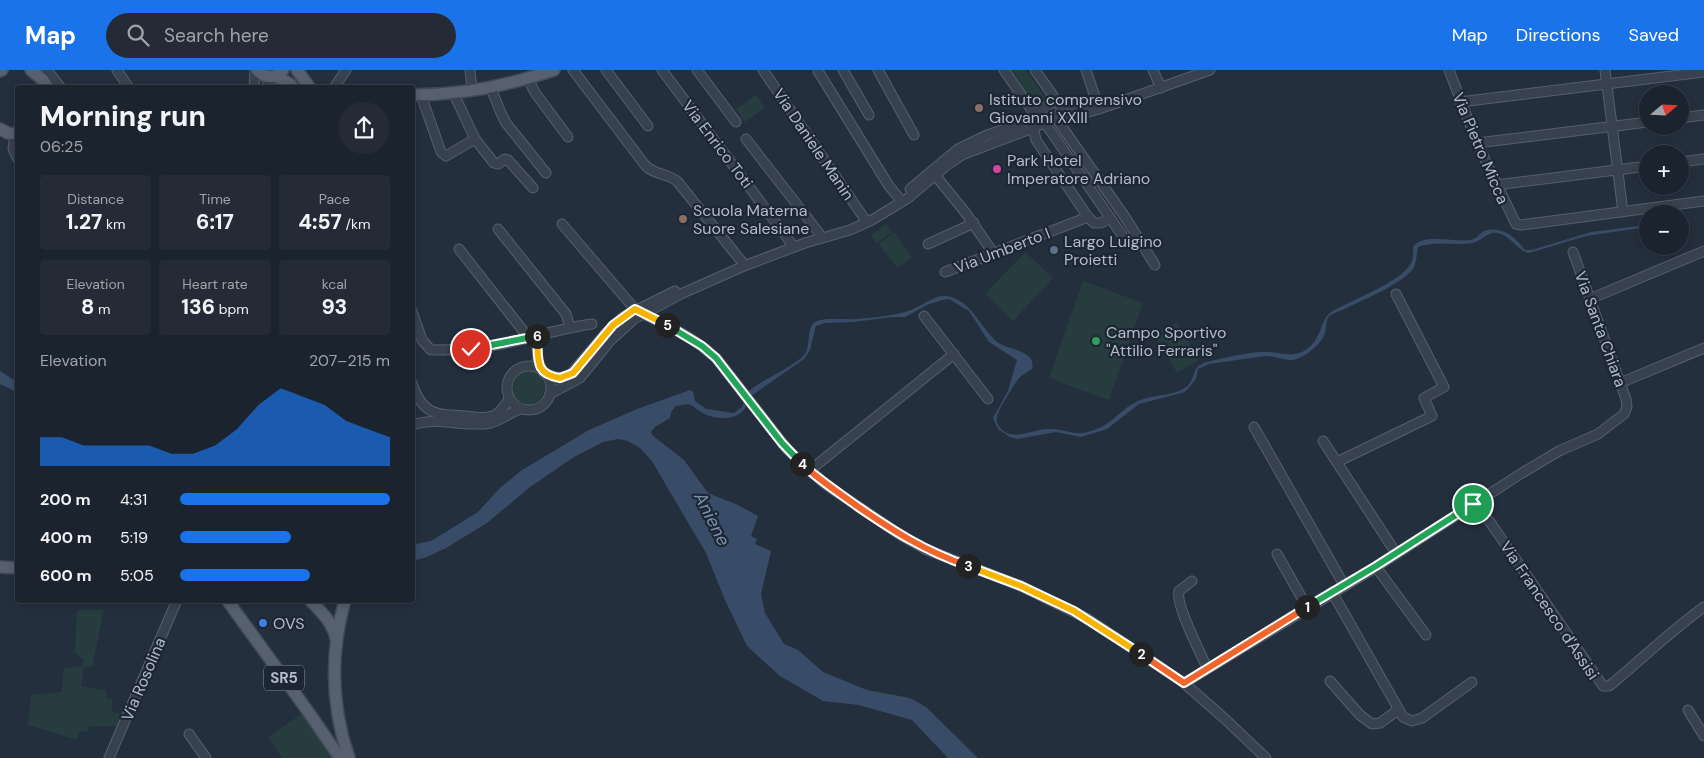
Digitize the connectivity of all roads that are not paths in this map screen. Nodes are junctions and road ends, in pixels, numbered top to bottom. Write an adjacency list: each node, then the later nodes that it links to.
1 (31, 70): 28 (main road)
2 (47, 70): 29 (street)
3 (117, 70): 30 (street)
4 (256, 70): 25 (main road); 31 (street)
5 (297, 70): 33 (main road)
6 (346, 70): 34 (street)
7 (470, 70): 37 (street)
8 (554, 70): 26 (main road)
9 (573, 70): 87 (street)
10 (606, 70): 52 (street)
11 (662, 70): 81 (street, Via Enrico Toti)
12 (697, 70): 49 (street)
13 (763, 70): 74 (street, Via Daniele Manin)
14 (843, 70): 44 (street)
15 (878, 70): 55 (street)
16 (1004, 70): 48 (street)
17 (1035, 70): 40 (street)
18 (1086, 70): 42 (street)
19 (1153, 70): 36 (street)
20 (1449, 70): 41 (street, Via Pietro Micca)
21 (1605, 70): 27 (street)
22 (818, 71): 70 (street)
23 (1206, 71): 36 (street)
24 (1704, 72): 27 (street)
25 (274, 78): 32 (main road)
26 (527, 78): 35 (main road); 57 (street)
27 (1606, 84): 41 (street); 53 (street)
28 (46, 85)
29 (59, 85)
30 (127, 85)
31 (254, 85)
32 (292, 85)
33 (308, 85)
34 (336, 85)
35 (490, 86): 37 (main road); 66 (street)
36 (1161, 88): 42 (street)
37 (472, 89): 38 (main road)
38 (453, 92): 39 (main road); 58 (street)
39 (417, 95): 58 (street)
40 (1058, 101): 43 (street); 46 (street); 48 (street)
41 (1460, 102): 60 (street, Via Pietro Micca)
42 (1099, 109): 43 (street)
43 (1089, 112): 46 (street)
44 (869, 115)
45 (1704, 115): 47 (street)
46 (1056, 117): 51 (street); 88 (street)
47 (1689, 117)
48 (1030, 118): 51 (street); 70 (street)
49 (736, 122)
50 (1639, 123): 53 (street)
51 (1040, 125): 67 (street); 73 (street); 75 (street)
52 (648, 126)
53 (1612, 127): 60 (street); 65 (street)
54 (0, 129): 56 (main road)
55 (914, 135)
56 (15, 136): 61 (street)
57 (568, 137)
58 (475, 139): 69 (street)
59 (746, 139): 79 (street)
60 (1477, 143): 68 (street, Via Pietro Micca)
61 (15, 154)
62 (1704, 158): 63 (street)
63 (1689, 160)
64 (1639, 167): 65 (street)
65 (1617, 170): 68 (street); 72 (street)
66 (546, 173)
67 (935, 175): 77 (street); 92 (street)
68 (1496, 185): 72 (street, Via Pietro Micca)
69 (533, 188)
70 (898, 198): 74 (street)
71 (1704, 201): 72 (street)
72 (1623, 212)
73 (1088, 217): 75 (street, Via Umberto I); 86 (street, Via Umberto I)
74 (864, 218): 79 (street)
75 (1110, 218): 80 (street)
76 (562, 224): 92 (street)
77 (974, 224): 82 (street); 86 (street)
78 (498, 229): 96 (street)
79 (819, 233): 81 (street)
80 (1124, 238)
81 (791, 243): 87 (street)
82 (928, 244)
83 (459, 249): 97 (street)
84 (1704, 251): 91 (street)
85 (1573, 252): 91 (street, Via Santa Chiara)
86 (994, 254): 89 (street, Via Umberto I)
87 (742, 262): 92 (street)
88 (1155, 265)
89 (945, 272)
90 (1396, 294): 112 (street)
91 (1590, 299): 103 (street, Via Santa Chiara)
92 (639, 312): 102 (street); 105 (street); 113 (street)
93 (924, 316): 99 (street)
94 (415, 320): 97 (street)
95 (592, 324): 96 (street)
96 (570, 327): 97 (street)
97 (532, 336): 100 (street)
98 (1704, 348): 103 (street)
99 (954, 354): 106 (street); 113 (street)
100 (538, 358): 101 (street); 102 (street)
101 (528, 366): 102 (street); 107 (street)
102 (544, 373): 105 (street)
103 (1620, 383): 114 (street, Via Santa Chiara)
104 (415, 392): 107 (street)
105 (550, 394): 108 (street)
106 (988, 399)
107 (510, 400): 108 (street)
108 (522, 409): 109 (street)
109 (415, 424)
110 (1254, 427): 121 (street)
111 (1323, 441): 112 (street)
112 (1337, 462): 115 (street)
113 (809, 470): 134 (street)
114 (1471, 505): 115 (street); 128 (street, Via Francesco d'Assisi)
115 (1396, 553): 117 (street)
116 (1277, 554): 127 (street)
117 (1376, 566): 121 (street); 129 (street)
118 (0, 567): 119 (main road)
119 (15, 568)
120 (1192, 582): 131 (street)
121 (1344, 585): 122 (street)
122 (1332, 592): 127 (street); 135 (street)
123 (176, 603): 141 (street, Via Rosolina)
124 (229, 603): 140 (main road, SR5)
125 (313, 603): 130 (main road)
126 (344, 603): 130 (main road)
127 (1306, 607): 131 (street)
128 (1704, 607)
129 (1426, 635)
130 (336, 641): 139 (main road)
131 (1207, 668): 134 (street)
132 (1330, 681): 135 (street)
133 (1472, 682): 135 (street)
134 (1184, 683): 145 (street)
135 (1398, 710)
136 (1688, 710): 138 (street)
137 (189, 734): 142 (street)
138 (1704, 736)
139 (343, 741): 140 (main road); 144 (main road)
140 (331, 744): 143 (main road, SR5)
141 (109, 758)
142 (206, 758)
143 (340, 758)
144 (349, 758)
145 (1266, 758)

